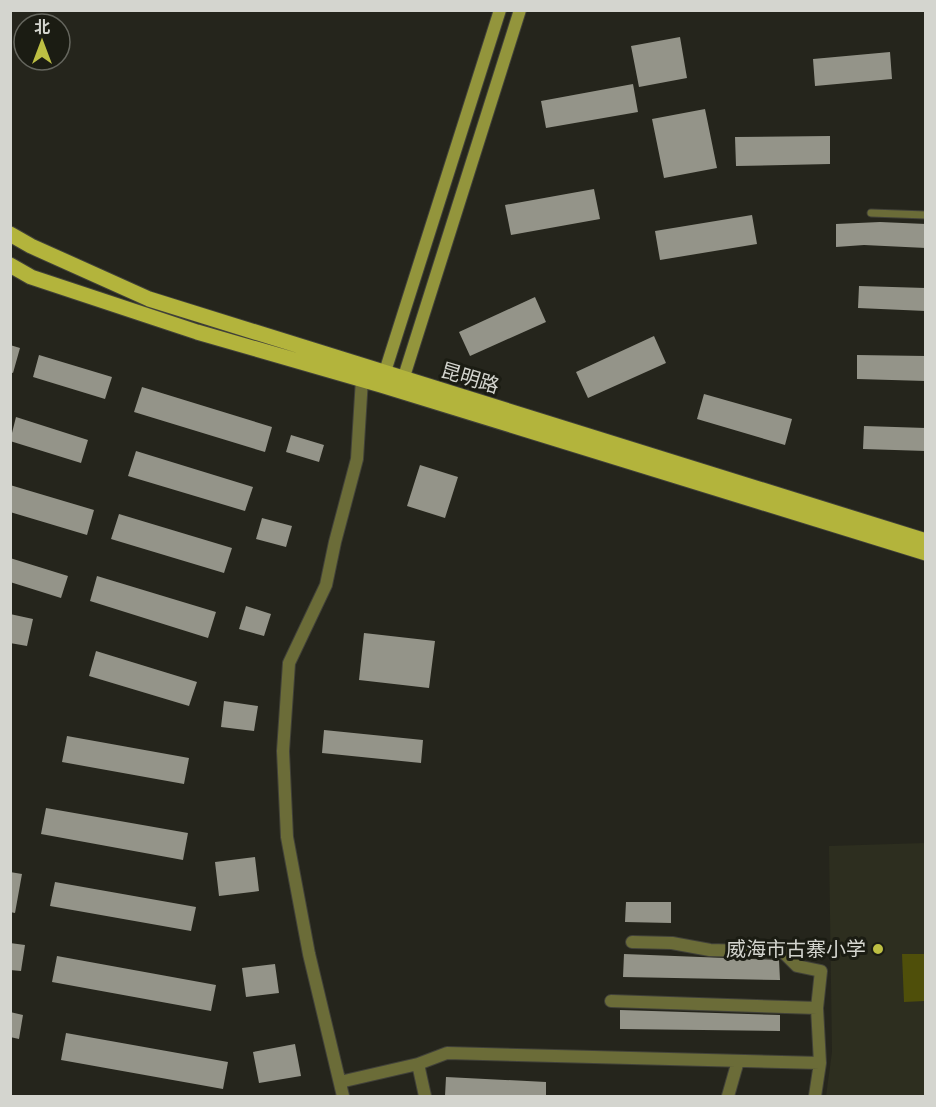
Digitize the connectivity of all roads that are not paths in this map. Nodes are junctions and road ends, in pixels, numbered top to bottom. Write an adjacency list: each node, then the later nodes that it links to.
1 (500, 10): 8 (main road)
2 (520, 10): 9 (main road)
3 (871, 213): 4 (lane)
4 (926, 215)
5 (10, 234): 7 (main road, 昆明路)
6 (10, 265): 7 (main road, 昆明路)
7 (365, 373): 8 (main road, 昆明路); 18 (street)
8 (383, 379): 9 (main road, 昆明路)
9 (401, 384): 10 (main road, 昆明路); 11 (main road, 昆明路)
10 (926, 542)
11 (926, 553)
12 (632, 942): 14 (street)
13 (611, 1001): 14 (street)
14 (818, 1008): 16 (street)
15 (738, 1061): 16 (street); 17 (street); 21 (street)
16 (820, 1063): 22 (street)
17 (418, 1065): 18 (street); 20 (street)
18 (340, 1082): 19 (street)
19 (343, 1096)
20 (425, 1096)
21 (728, 1096)
22 (815, 1096)

